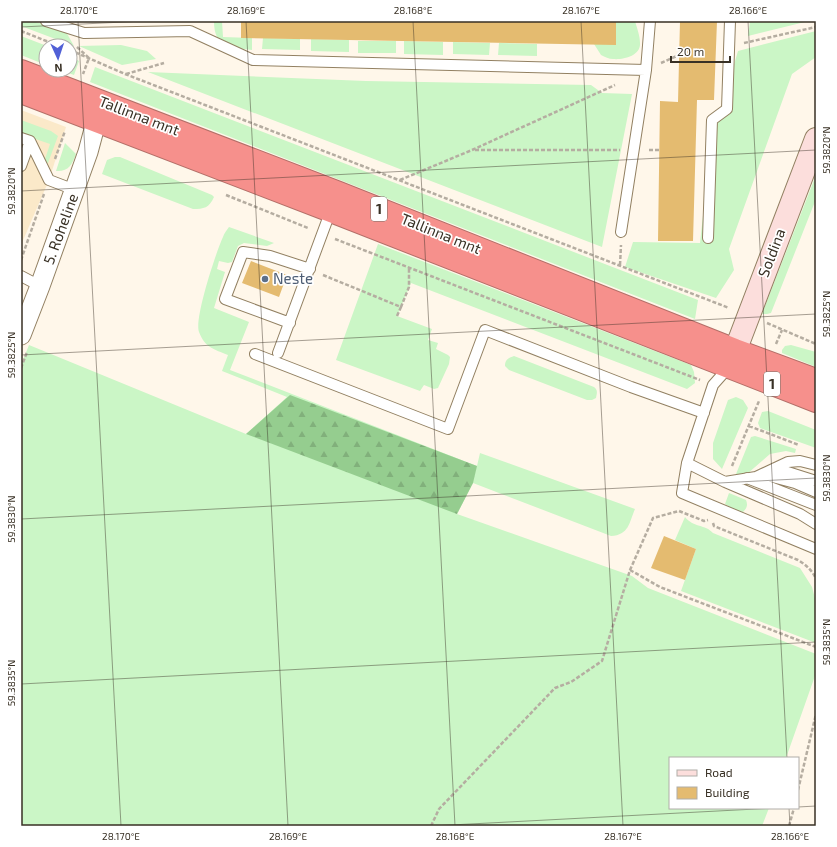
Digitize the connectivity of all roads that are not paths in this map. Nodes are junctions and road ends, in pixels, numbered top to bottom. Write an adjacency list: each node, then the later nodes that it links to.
1 (46, 21): 4 (lane)
2 (650, 21): 4 (lane)
3 (730, 21): 15 (lane)
4 (646, 70): 14 (lane)
5 (21, 71): 7 (highway, Tallinna mnt / 1)
6 (21, 92): 8 (highway, Tallinna mnt / 1)
7 (105, 102): 8 (lane); 13 (highway, Tallinna mnt / 1)
8 (96, 122): 12 (street, 5. Roheline); 13 (highway, Tallinna mnt / 1)
9 (25, 140): 11 (lane); 12 (lane)
10 (816, 141): 23 (street, Soldina)
11 (21, 166)
12 (75, 190): 18 (street, 5. Roheline)
13 (335, 202): 16 (lane); 23 (highway, Tallinna mnt / 1)
14 (621, 232)
15 (708, 238)
16 (310, 269): 19 (lane); 19 (lane)
17 (21, 276): 18 (lane)
18 (40, 286): 20 (street, 5. Roheline)
19 (290, 323): 22 (lane)
20 (21, 335)
21 (255, 354): 26 (lane)
22 (278, 354)
23 (732, 358): 24 (highway, Tallinna mnt / 1); 25 (highway, Tallinna mnt / 1); 26 (lane)
24 (816, 380)
25 (816, 401)
26 (704, 413): 27 (lane)
27 (687, 463): 33 (lane); 37 (lane)
28 (816, 465): 29 (lane)
29 (775, 468): 30 (lane); 32 (lane)
30 (762, 474): 31 (lane); 34 (lane)
31 (747, 478): 33 (lane); 35 (lane)
32 (816, 481)
33 (725, 482): 36 (lane)
34 (816, 492)
35 (816, 505)
36 (816, 524)
37 (816, 549)

